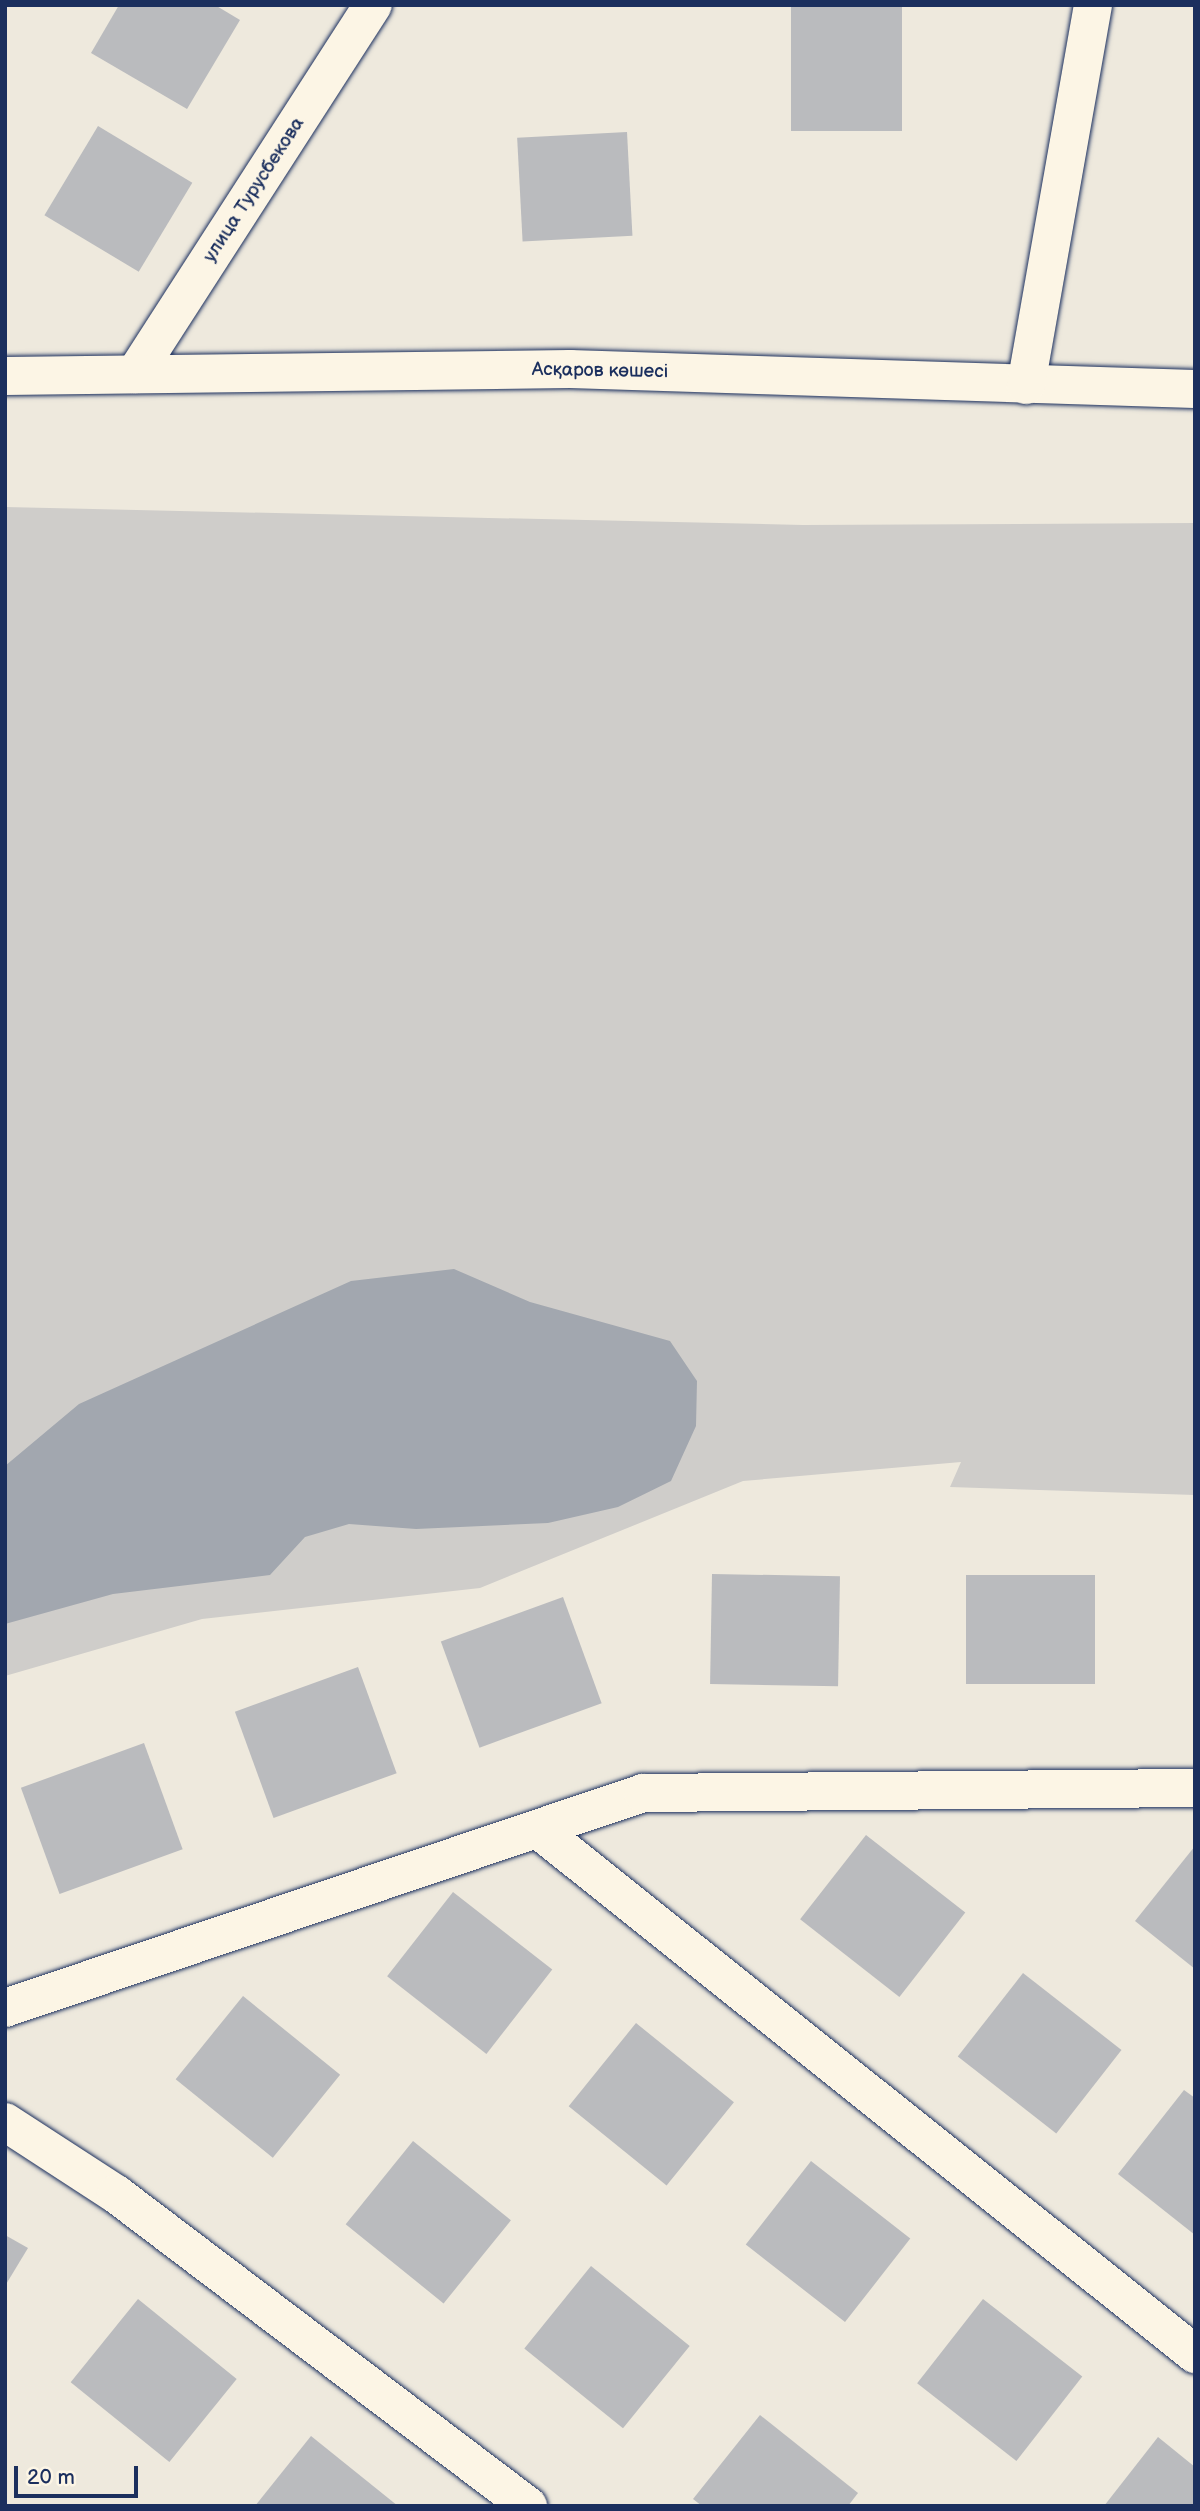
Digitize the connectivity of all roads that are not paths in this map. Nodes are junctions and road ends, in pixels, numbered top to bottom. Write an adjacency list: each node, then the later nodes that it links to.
1 (373, 5): 3 (street, улица Турусбекова)
2 (1093, 5): 5 (street)
3 (135, 374): 4 (street, Асқаров көшесі); 5 (street, Асқаров көшесі)
4 (5, 376)
5 (1026, 385): 6 (street, Асқаров көшесі)
6 (1195, 389)
7 (1195, 1788): 8 (street)
8 (539, 1830): 9 (street); 11 (street)
9 (5, 2008)
10 (5, 2122): 12 (street)
11 (1195, 2354)
12 (528, 2506)

